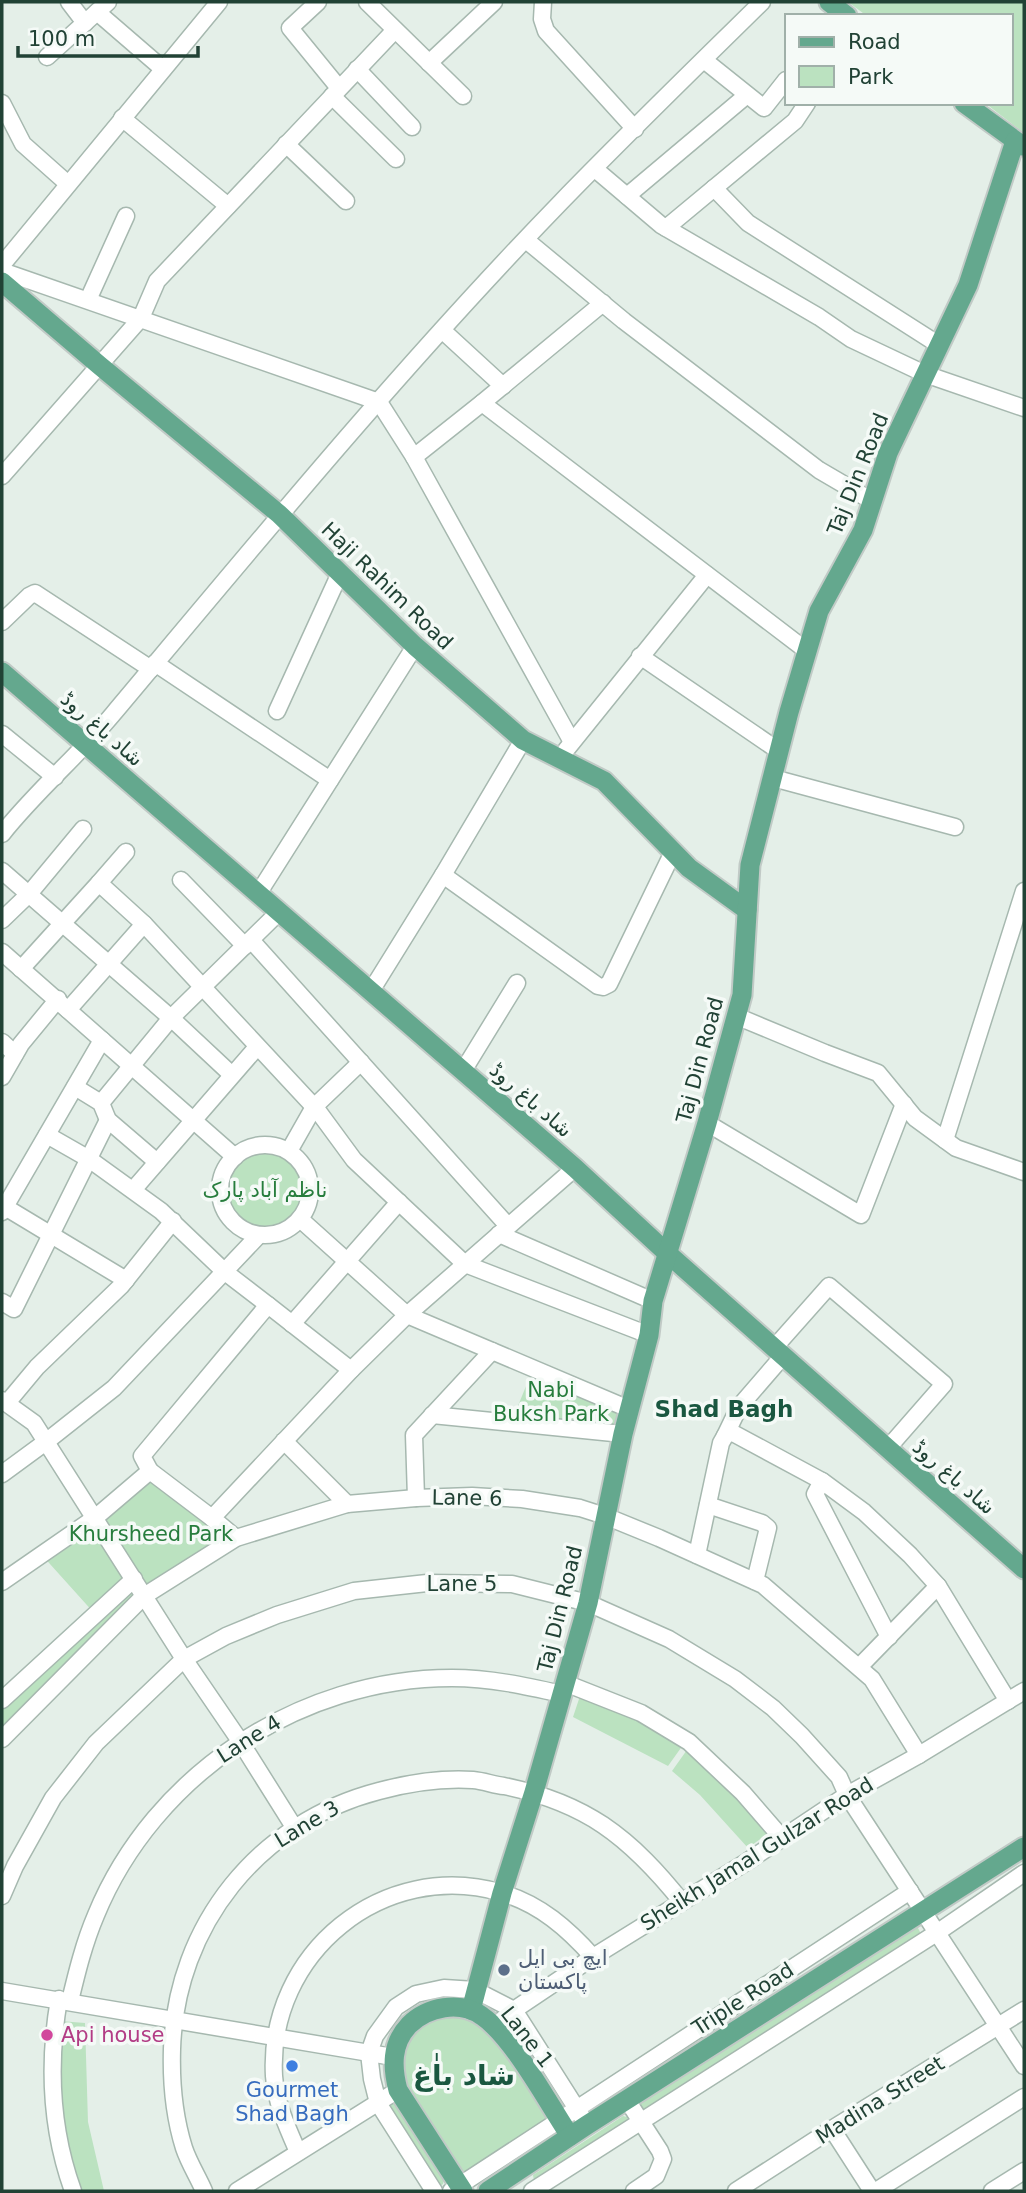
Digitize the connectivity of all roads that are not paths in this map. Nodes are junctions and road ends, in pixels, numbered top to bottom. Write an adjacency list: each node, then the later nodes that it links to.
1 (69, 2): 8 (street)
2 (219, 2): 13 (street)
3 (318, 2): 16 (street)
4 (367, 2): 9 (street)
5 (494, 2): 12 (street)
6 (543, 2): 24 (street)
7 (762, 2): 11 (street)
8 (96, 12): 10 (street); 13 (street)
9 (395, 30): 12 (street); 14 (street)
10 (47, 57)
11 (704, 60): 17 (street); 24 (street)
12 (429, 63): 18 (street)
13 (163, 69): 22 (street)
14 (357, 69): 16 (street); 23 (street)
15 (785, 81): 17 (street)
16 (336, 92): 25 (street); 27 (street)
17 (747, 94): 31 (street)
18 (463, 96)
19 (2, 103): 29 (street)
20 (806, 105): 30 (street)
21 (967, 105): 26 (main road)
22 (122, 118): 29 (street); 33 (street)
23 (412, 127)
24 (635, 129): 28 (street)
25 (286, 144): 32 (street); 33 (street)
26 (1020, 144): 44 (main road, Taj Din Road)
27 (396, 159)
28 (595, 169): 31 (street); 36 (street)
29 (68, 184): 37 (street)
30 (714, 188): 35 (street); 44 (street)
31 (627, 196): 35 (street)
32 (346, 201)
33 (228, 206): 42 (street)
34 (126, 216): 40 (street)
35 (666, 228): 46 (street)
36 (526, 240): 41 (street); 43 (street)
37 (2, 265)
38 (2, 271): 40 (street)
39 (2, 282): 45 (main road, Haji Rahim Road)
40 (88, 300): 42 (street)
41 (603, 303): 47 (street); 53 (street)
42 (141, 318): 45 (street); 48 (street)
43 (443, 330): 47 (street); 48 (street)
44 (939, 345): 46 (main road, Taj Din Road)
45 (99, 365): 52 (street); 54 (main road, Haji Rahim Road)
46 (925, 374): 50 (street); 53 (main road, Taj Din Road)
47 (503, 386): 49 (street)
48 (379, 402): 51 (street); 54 (street)
49 (482, 403): 51 (street); 56 (street)
50 (1024, 408)
51 (414, 457): 66 (street)
52 (2, 476)
53 (872, 501): 59 (main road, Taj Din Road)
54 (279, 514): 55 (main road, Haji Rahim Road); 61 (street)
55 (340, 573): 58 (main road, Haji Rahim Road); 63 (street)
56 (707, 575): 59 (street); 60 (street)
57 (2, 622): 61 (street)
58 (415, 646): 65 (main road, Haji Rahim Road); 72 (street)
59 (807, 651): 68 (main road, Taj Din Road)
60 (640, 656): 66 (street); 68 (street)
61 (153, 666): 67 (street); 72 (street)
62 (2, 672): 67 (main road, شاد باغ روڈ)
63 (277, 711)
64 (4, 740): 70 (street)
65 (523, 740): 69 (main road, Haji Rahim Road); 79 (street)
66 (572, 742): 69 (street)
67 (87, 745): 70 (street); 84 (main road, شاد باغ روڈ)
68 (779, 751): 71 (main road, Taj Din Road)
69 (559, 758): 77 (main road, Haji Rahim Road)
70 (55, 776): 75 (street)
71 (772, 778): 73 (street); 85 (main road, Taj Din Road)
72 (330, 780): 84 (street)
73 (955, 827)
74 (83, 828): 83 (street)
75 (2, 834)
76 (126, 852): 81 (street)
77 (673, 852): 79 (street); 85 (main road, Haji Rahim Road)
78 (2, 871): 83 (street)
79 (443, 875): 96 (street)
80 (181, 880): 90 (street)
81 (99, 883): 88 (street); 89 (street)
82 (1024, 891): 117 (street)
83 (29, 894): 87 (street); 88 (street)
84 (258, 894): 86 (main road, شاد باغ روڈ)
85 (747, 910): 98 (main road, Taj Din Road)
86 (279, 912): 90 (street); 96 (main road, شاد باغ روڈ)
87 (2, 920)
88 (62, 923): 92 (street); 93 (street)
89 (144, 924): 92 (street); 95 (street)
90 (248, 943): 95 (street); 104 (street)
91 (2, 952): 93 (street)
92 (108, 963): 97 (street); 99 (street)
93 (21, 969): 97 (street)
94 (517, 983): 106 (street)
95 (202, 987): 99 (street); 102 (street)
96 (370, 991): 106 (main road, شاد باغ روڈ)
97 (63, 1005): 100 (street); 103 (street)
98 (736, 1016): 111 (street); 115 (main road, Taj Din Road)
99 (171, 1018): 105 (street); 107 (street)
100 (102, 1040): 105 (street); 109 (street)
101 (2, 1042): 103 (street)
102 (257, 1047): 107 (street); 112 (street)
103 (15, 1054): 108 (street)
104 (361, 1062): 112 (street); 129 (street)
105 (131, 1065): 110 (street); 114 (street)
106 (463, 1071): 122 (main road, شاد باغ روڈ)
107 (232, 1075): 114 (street)
108 (2, 1077)
109 (75, 1087): 110 (street); 116 (street)
110 (101, 1103): 113 (street)
111 (904, 1104): 115 (street); 117 (street)
112 (314, 1107): 118 (street); 125 (street)
113 (108, 1120): 120 (street); 121 (street)
114 (193, 1121): 119 (street); 121 (street)
115 (708, 1123): 132 (main road, Taj Din Road)
116 (47, 1135): 120 (street); 126 (street)
117 (945, 1140): 123 (street)
118 (289, 1151): 119 (street); 127 (street)
119 (234, 1157): 131 (street)
120 (89, 1159): 124 (street); 130 (street)
121 (157, 1162): 124 (street)
122 (575, 1168): 129 (street); 132 (main road, شاد باغ روڈ)
123 (1024, 1172)
124 (133, 1190): 128 (street)
125 (398, 1202): 133 (street); 134 (street)
126 (3, 1210): 130 (street)
127 (300, 1219): 131 (street); 133 (street)
128 (173, 1222): 135 (street); 136 (street)
129 (504, 1230): 134 (street); 137 (street)
130 (51, 1235): 136 (street); 138 (street)
131 (259, 1235): 135 (street)
132 (667, 1253): 137 (main road, Taj Din Road); 144 (main road, شاد باغ روڈ)
133 (347, 1261): 140 (street); 141 (street)
134 (465, 1264): 140 (street); 142 (street)
135 (225, 1272): 139 (street); 151 (street)
136 (126, 1280): 146 (street)
137 (653, 1301): 142 (main road, Taj Din Road)
138 (2, 1303)
139 (268, 1305): 141 (street); 154 (street)
140 (407, 1315): 143 (street); 145 (street)
141 (292, 1324): 145 (street)
142 (649, 1335): 147 (main road, Taj Din Road)
143 (492, 1351): 147 (street); 148 (street)
144 (779, 1352): 150 (street); 153 (main road, شاد باغ روڈ); 153 (street)
145 (351, 1370): 152 (street)
146 (4, 1401): 151 (street)
147 (629, 1409): 149 (main road, Taj Din Road)
148 (432, 1415): 149 (street); 157 (street)
149 (623, 1434): 160 (main road, Taj Din Road)
150 (725, 1436): 156 (street); 159 (street)
151 (47, 1441): 155 (street); 161 (street)
152 (284, 1441): 158 (street); 162 (street)
153 (888, 1448): 165 (main road, شاد باغ روڈ)
154 (150, 1471): 161 (street); 162 (street)
155 (2, 1474)
156 (822, 1481): 169 (street); 172 (street)
157 (416, 1497): 158 (street, Lane 6); 160 (street, Lane 6)
158 (347, 1504): 163 (street, Lane 6)
159 (708, 1505): 164 (street); 167 (street)
160 (605, 1516): 164 (street, Lane 6); 171 (main road, Taj Din Road)
161 (96, 1517): 166 (street); 168 (street)
162 (212, 1518): 163 (street)
163 (236, 1538): 170 (street, Lane 6)
164 (697, 1555): 167 (street, Lane 6)
165 (1024, 1569)
166 (134, 1579): 170 (street); 177 (street)
167 (755, 1581): 174 (street, Lane 6)
168 (2, 1582)
169 (938, 1586): 172 (street); 178 (street)
170 (144, 1596): 173 (street); 179 (street, Lane 6)
171 (588, 1603): 173 (street, Lane 5); 175 (main road, Taj Din Road); 183 (street, Lane 5)
172 (889, 1637): 174 (street)
173 (184, 1659): 180 (street); 190 (street, Lane 5)
174 (859, 1667): 181 (street, Lane 6)
175 (564, 1688): 180 (street, Lane 4); 182 (main road, Taj Din Road); 185 (street, Lane 4)
176 (1024, 1691): 178 (street, Sheikh Jamal Gulzar Road)
177 (2, 1700)
178 (1008, 1701): 181 (street, Sheikh Jamal Gulzar Road)
179 (2, 1739)
180 (240, 1741): 184 (street); 197 (street, Lane 4)
181 (919, 1755): 183 (street, Sheikh Jamal Gulzar Road)
182 (534, 1792): 184 (street, Lane 3); 189 (main road, Taj Din Road); 191 (street, Lane 3)
183 (847, 1795): 185 (street, Sheikh Jamal Gulzar Road); 188 (street, Lane 5)
184 (294, 1827): 201 (street, Lane 3)
185 (782, 1838): 191 (street, Sheikh Jamal Gulzar Road)
186 (1024, 1847): 192 (main road, Triple Road)
187 (1024, 1873): 193 (street)
188 (910, 1891): 192 (street, Lane 5); 212 (street)
189 (502, 1893): 194 (street); 195 (main road, Taj Din Road); 204 (street)
190 (2, 1896)
191 (681, 1902): 194 (street, Sheikh Jamal Gulzar Road)
192 (923, 1910): 193 (street, Lane 5); 210 (main road, Triple Road)
193 (938, 1932): 203 (street, Lane 5); 213 (street)
194 (593, 1957): 199 (street, Sheikh Jamal Gulzar Road)
195 (475, 1990): 198 (main road, Taj Din Road); 199 (street); 205 (street)
196 (2, 1991): 197 (street)
197 (64, 2001): 201 (street); 221 (street, Lane 4)
198 (471, 2010): 202 (main road, Lane 1); 206 (main road, Lane 1)
199 (514, 2010): 202 (street, Sheikh Jamal Gulzar Road); 212 (street)
200 (1024, 2010): 203 (street, Madina Street)
201 (173, 2019): 204 (street); 222 (street, Lane 3)
202 (495, 2026): 214 (main road, Lane 1)
203 (999, 2026): 207 (street, Lane 5); 215 (street, Madina Street)
204 (276, 2036): 205 (street); 216 (street)
205 (369, 2053): 206 (street); 211 (street)
206 (393, 2057): 208 (main road)
207 (1024, 2066)
208 (398, 2090): 211 (street); 219 (main road)
209 (1024, 2098): 228 (street)
210 (627, 2100): 212 (main road, Triple Road); 213 (street)
211 (377, 2103): 216 (street); 224 (street)
212 (582, 2118): 214 (main road, Triple Road)
213 (641, 2123): 220 (street); 226 (street)
214 (565, 2129): 217 (main road, Triple Road); 219 (street)
215 (832, 2129): 227 (street, Madina Street); 228 (street)
216 (298, 2152): 223 (street)
217 (522, 2169): 220 (street); 225 (main road, Triple Road)
218 (1024, 2171): 229 (street)
219 (458, 2189)
220 (535, 2190)
221 (73, 2191)
222 (204, 2191)
223 (237, 2191)
224 (434, 2191)
225 (488, 2191)
226 (634, 2191)
227 (736, 2191)
228 (874, 2191)
229 (992, 2191)

